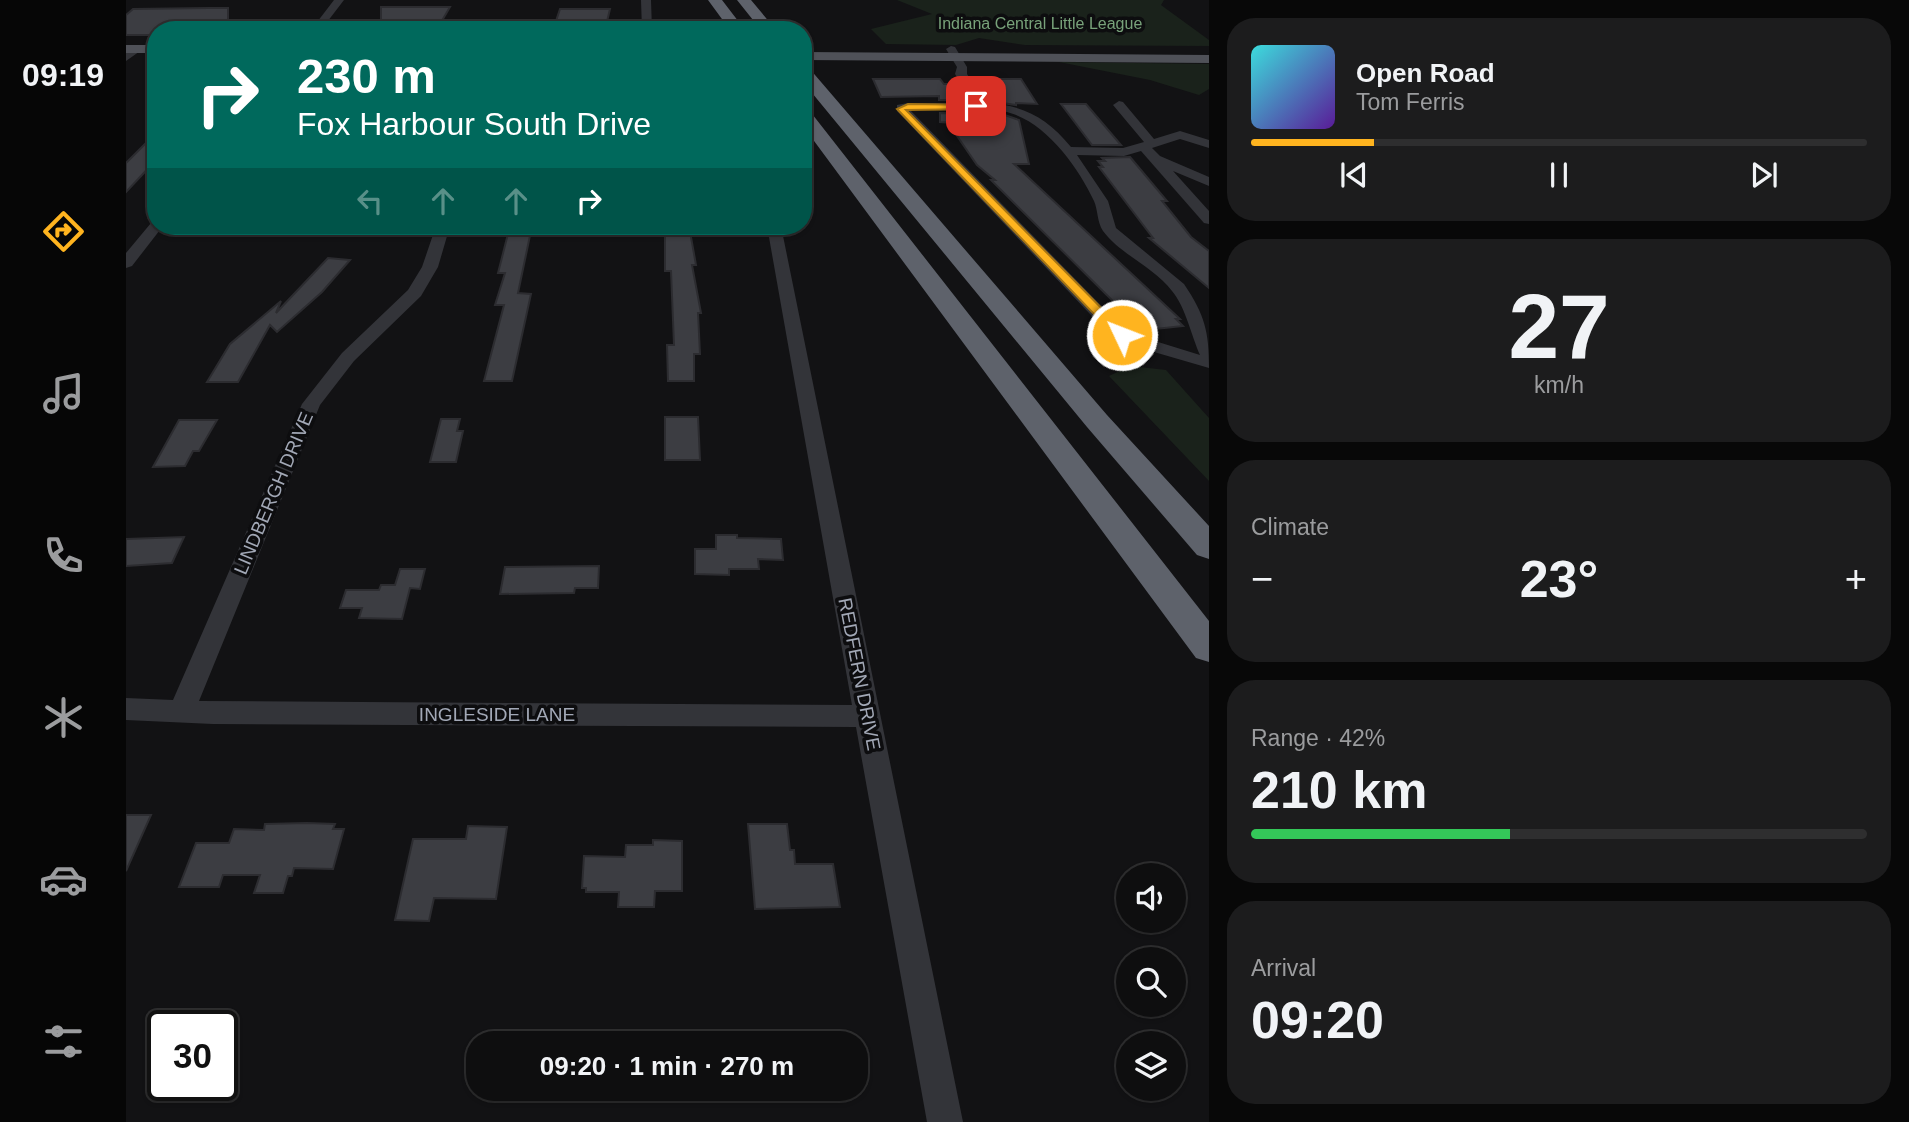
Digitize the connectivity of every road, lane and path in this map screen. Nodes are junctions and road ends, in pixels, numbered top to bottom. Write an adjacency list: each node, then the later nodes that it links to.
1 (339, 0): 5 (street)
2 (646, 0): 6 (street)
3 (715, 0): 7 (highway)
4 (744, 0): 8 (highway)
5 (323, 21)
6 (647, 21)
7 (731, 21)
8 (762, 21)
9 (147, 50): 13 (main road)
10 (812, 50): 11 (main road)
11 (824, 52): 12 (main road); 15 (main road)
12 (953, 52): 16 (main road); 19 (street)
13 (129, 53): 14 (main road)
14 (147, 54)
15 (812, 54)
16 (1201, 56)
17 (812, 82): 32 (highway)
18 (1119, 105): 22 (street)
19 (982, 106): 23 (street); 31 (street)
20 (812, 126): 33 (highway)
21 (1209, 144): 22 (street)
22 (1150, 149): 23 (street); 24 (street); 25 (street)
23 (1066, 151): 30 (street)
24 (1209, 182)
25 (1209, 220)
26 (149, 235): 29 (street)
27 (440, 235): 35 (street, LINDBERGH DRIVE)
28 (776, 235): 36 (street, REDFERN DRIVE)
29 (126, 263)
30 (1209, 355)
31 (1209, 363)
32 (1209, 547)
33 (1209, 648)
34 (126, 709): 35 (street, INGLESIDE LANE)
35 (181, 712): 36 (street, INGLESIDE LANE)
36 (869, 716): 37 (street, REDFERN DRIVE)
37 (945, 1122)

